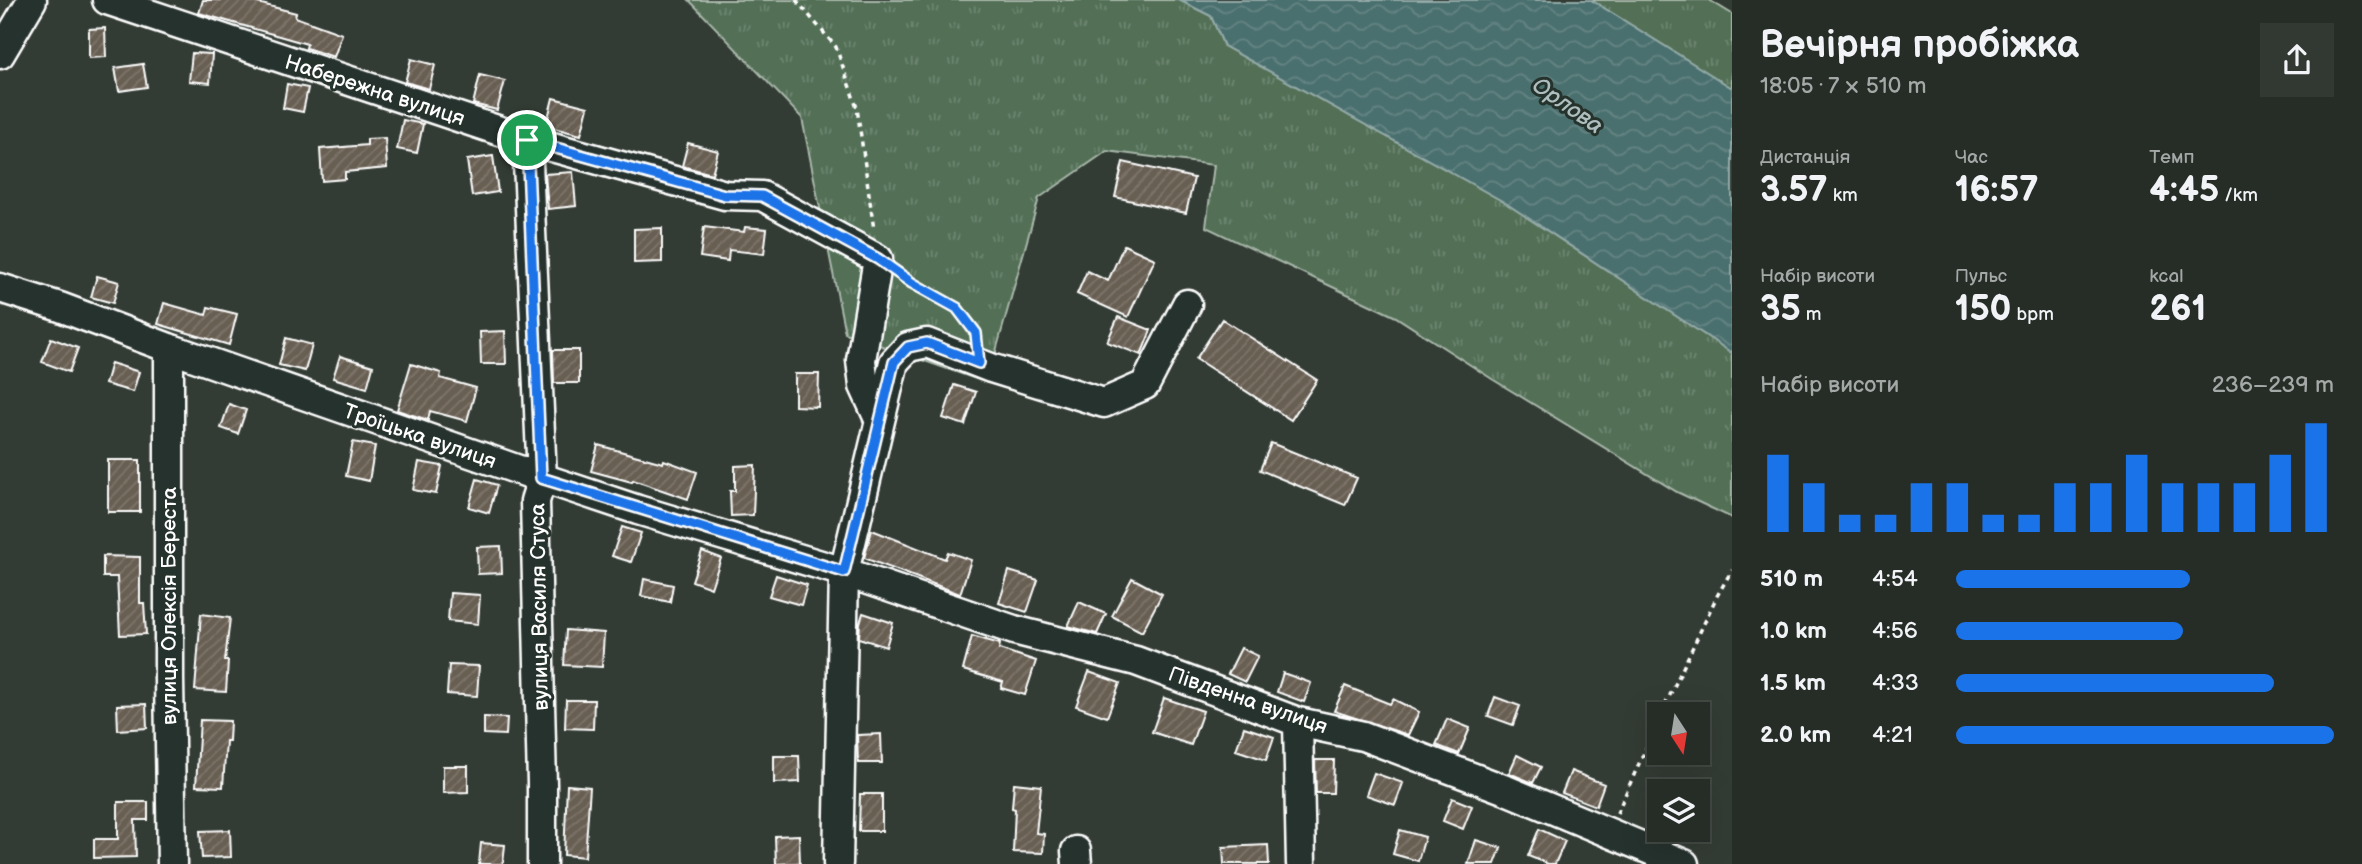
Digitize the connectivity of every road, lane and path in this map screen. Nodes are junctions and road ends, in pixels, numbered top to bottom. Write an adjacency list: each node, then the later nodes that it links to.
1 (32, 0): 4 (street)
2 (107, 0): 5 (street, Набережна вулиця)
3 (796, 0): 6 (path)
4 (0, 54)
5 (527, 140): 6 (street, Набережна вулиця); 12 (street, вулиця Василя Стуса)
6 (878, 259): 10 (path); 11 (street)
7 (0, 288): 9 (street, Троїцька вулиця)
8 (1187, 304): 10 (street)
9 (169, 348): 12 (street, Троїцька вулиця); 19 (street, вулиця Олексія Береста)
10 (979, 363): 11 (street)
11 (879, 419): 14 (street)
12 (541, 478): 14 (street, Троїцька вулиця); 20 (street, вулиця Василя Стуса)
13 (1732, 570): 15 (path)
14 (844, 572): 16 (street, Південна вулиця); 21 (street)
15 (1667, 702)
16 (1298, 722): 18 (street, Південна вулиця); 22 (street)
17 (1647, 746): 18 (path)
18 (1609, 831): 23 (street, Південна вулиця)
19 (172, 864)
20 (542, 864)
21 (838, 864)
22 (1301, 864)
23 (1684, 864)

